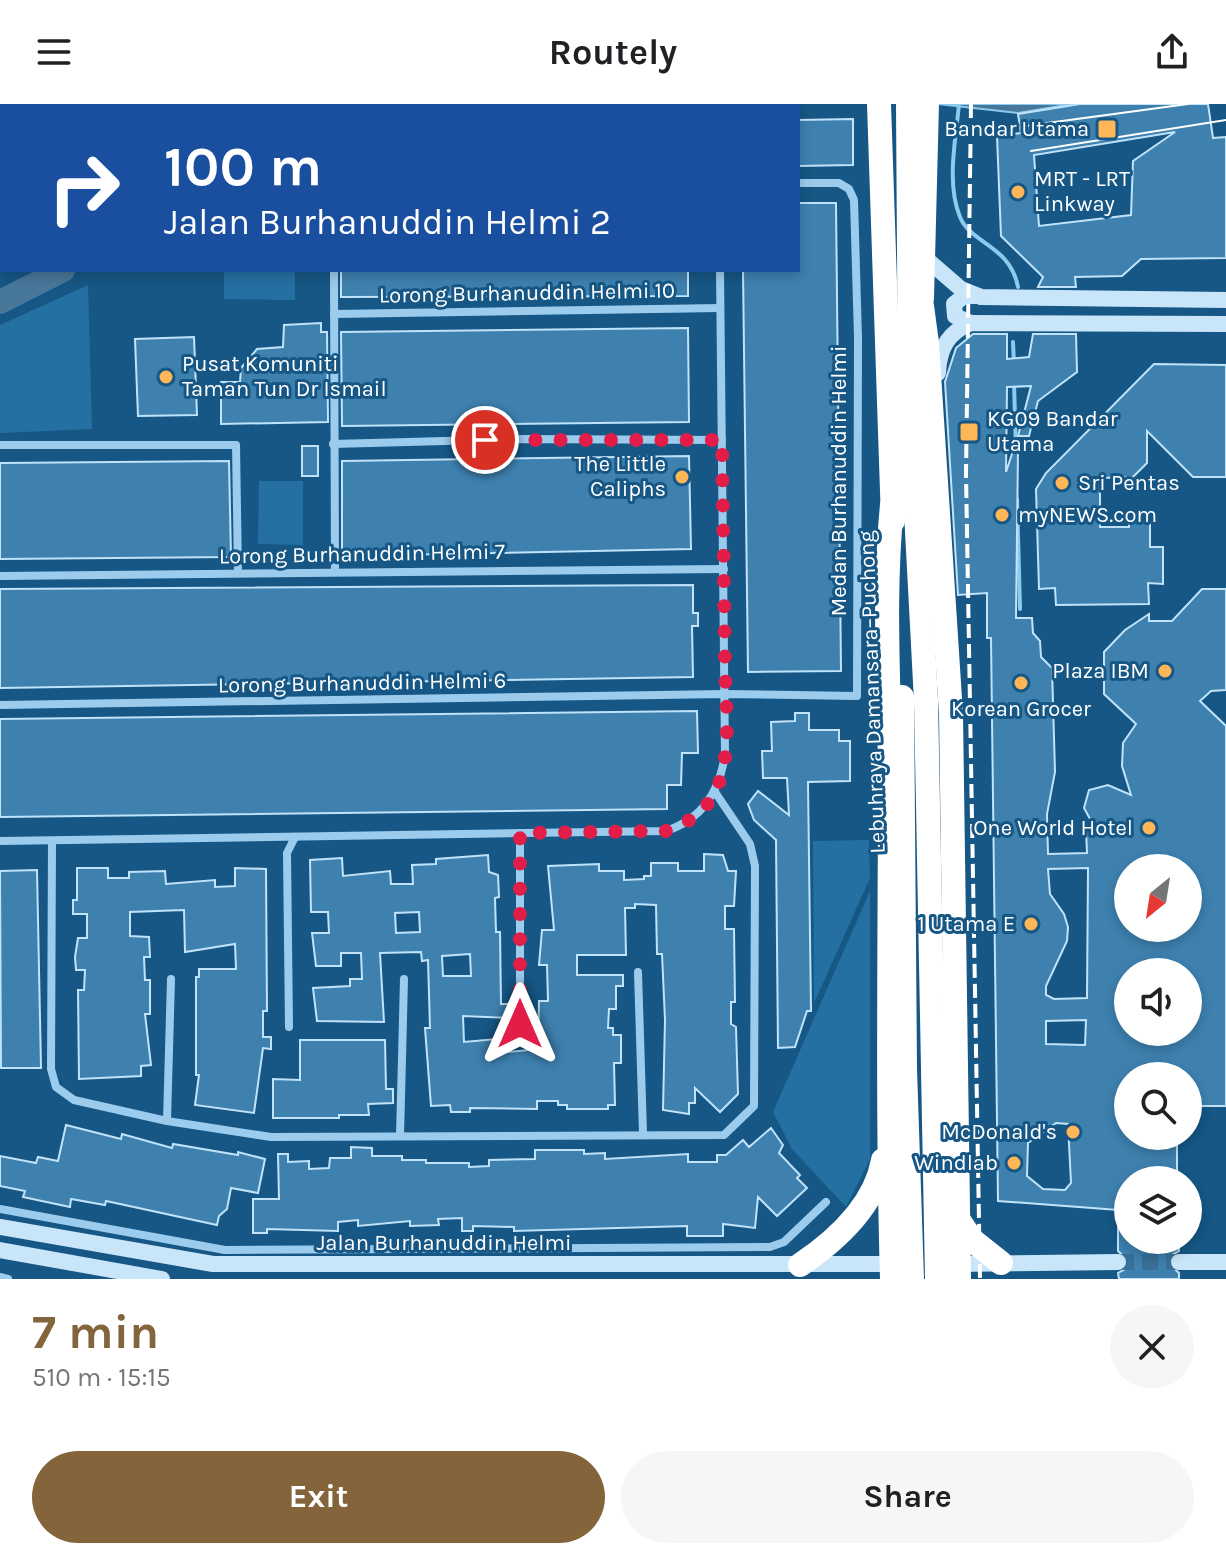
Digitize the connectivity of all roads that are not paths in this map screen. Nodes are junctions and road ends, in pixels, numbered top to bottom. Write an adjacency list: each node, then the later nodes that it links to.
1 (918, 114): 4 (highway); 16 (highway, Lebuhraya Damansara–Puchong)
2 (879, 116): 21 (highway, Lebuhraya Damansara–Puchong)
3 (800, 183): 26 (street, Medan Burhanuddin Helmi)
4 (924, 257): 7 (main road); 10 (highway)
5 (334, 272): 12 (street)
6 (720, 272): 11 (street)
7 (981, 297): 8 (main road); 13 (main road)
8 (1122, 299): 9 (main road); 14 (main road)
9 (1226, 300)
10 (922, 306): 16 (highway); 20 (highway)
11 (720, 308): 12 (street, Lorong Burhanuddin Helmi 10); 17 (street)
12 (334, 314): 18 (street)
13 (971, 323): 14 (main road); 20 (main road)
14 (1121, 323): 15 (main road)
15 (1226, 324)
16 (911, 422): 27 (highway, Lebuhraya Damansara–Puchong)
17 (722, 440): 18 (street); 22 (street)
18 (333, 444): 23 (street)
19 (0, 445): 24 (street)
20 (935, 458): 39 (highway)
21 (892, 505): 27 (highway, Lebuhraya Damansara–Puchong); 41 (highway)
22 (724, 569): 23 (street, Lorong Burhanuddin Helmi 7); 26 (street)
23 (335, 572): 24 (street, Lorong Burhanuddin Helmi 7)
24 (238, 573): 25 (street, Lorong Burhanuddin Helmi 7)
25 (0, 576)
26 (725, 694): 28 (street, Lorong Burhanuddin Helmi 6); 29 (street)
27 (914, 699): 61 (highway, Lebuhraya Damansara–Puchong, bridge); 62 (highway, Lebuhraya Damansara–Puchong, bridge)
28 (0, 705)
29 (715, 792): 30 (street); 42 (street)
30 (520, 833): 31 (street); 37 (street)
31 (295, 837): 33 (street); 38 (street)
32 (0, 841): 33 (street)
33 (52, 841): 40 (street)
34 (638, 972): 42 (street)
35 (171, 979): 40 (street)
36 (404, 979): 43 (street)
37 (520, 1024)
38 (289, 1027)
39 (958, 1120): 46 (highway); 47 (highway)
40 (167, 1121): 43 (street)
41 (888, 1132): 47 (highway); 54 (highway)
42 (643, 1133): 43 (street)
43 (400, 1136)
44 (826, 1202): 45 (street, Jalan Burhanuddin Helmi)
45 (0, 1209)
46 (958, 1219): 53 (highway); 55 (highway)
47 (890, 1221): 57 (highway)
48 (0, 1227): 56 (main road, Jalan Burhanuddin Helmi)
49 (0, 1250): 60 (main road)
50 (1118, 1262): 53 (main road, Jalan Burhanuddin Helmi)
51 (1179, 1262): 52 (main road)
52 (1226, 1262)
53 (1001, 1263): 55 (main road, Jalan Burhanuddin Helmi)
54 (800, 1265): 56 (main road, Jalan Burhanuddin Helmi); 57 (main road, Jalan Burhanuddin Helmi)
55 (959, 1271): 57 (main road, Jalan Burhanuddin Helmi)
56 (212, 1272)
57 (892, 1272)
58 (0, 1277): 59 (street)
59 (8, 1279)
60 (162, 1279)
61 (912, 1279)
62 (937, 1279)

